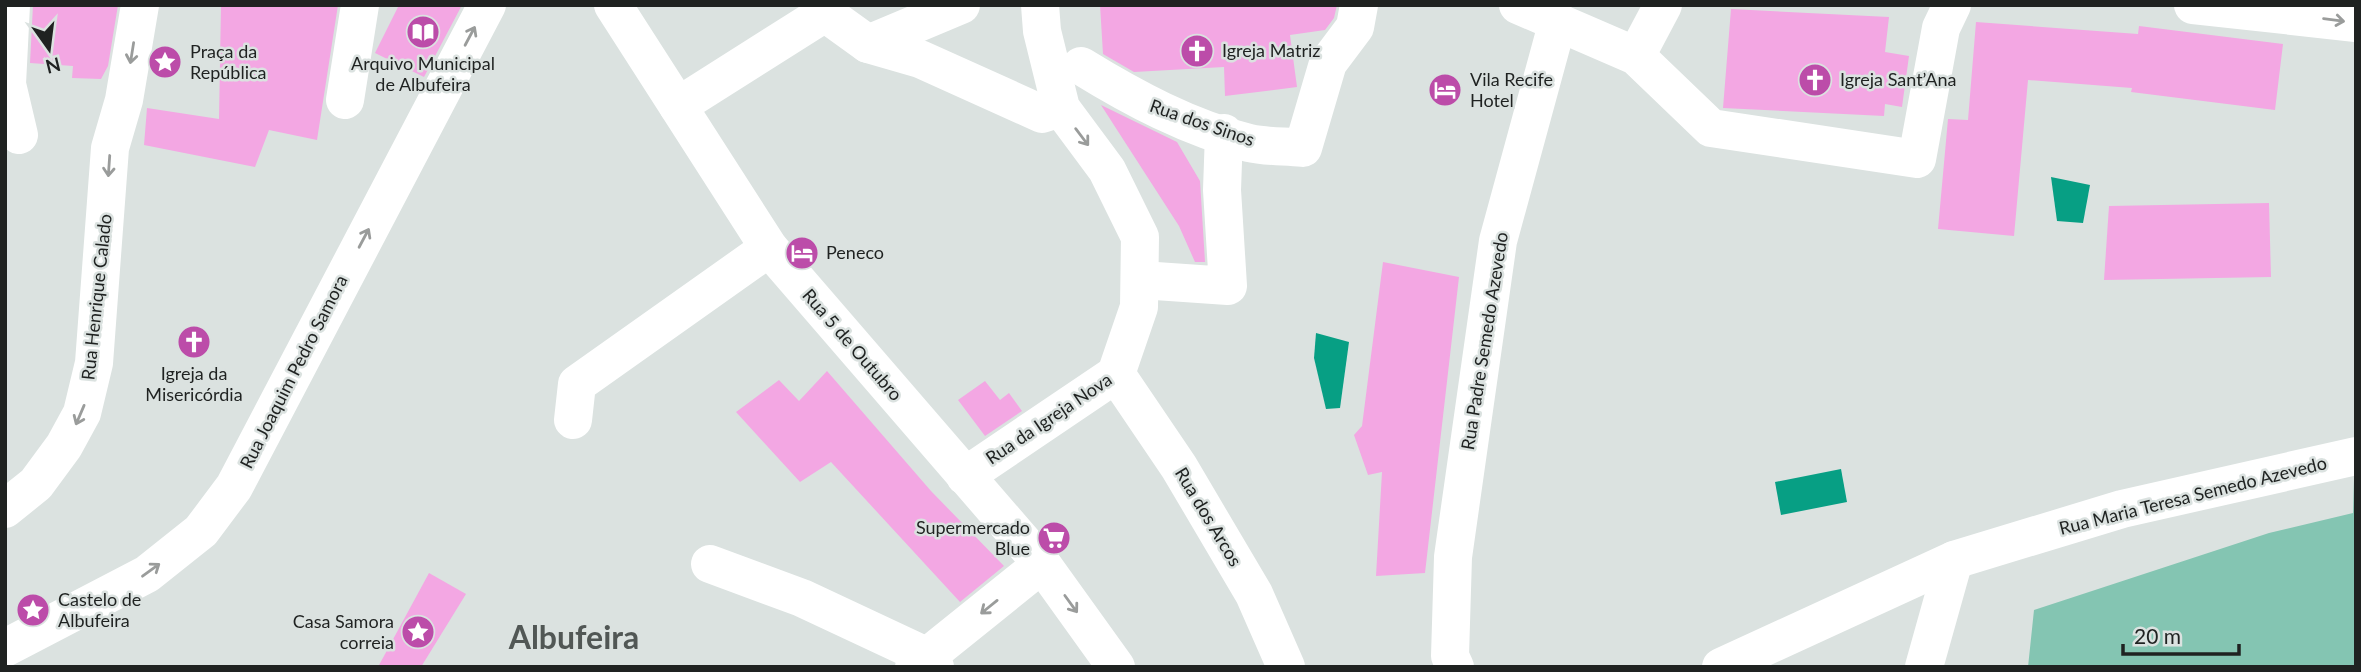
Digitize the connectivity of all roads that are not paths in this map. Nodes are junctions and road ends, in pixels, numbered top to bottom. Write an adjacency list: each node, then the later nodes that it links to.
1 (11, 5): 24 (street)
2 (140, 5): 31 (street, Rua Henrique Calado, one-way to 31)
3 (360, 5): 20 (street)
4 (486, 5): 35 (street, Rua Joaquim Pedro Samora, one-way to 4)
5 (613, 5): 21 (street, Rua 5 de Outubro)
6 (961, 5): 17 (street)
7 (1040, 5): 22 (street, Rua da Igreja Nova)
8 (1359, 5): 23 (street, Rua dos Sinos)
9 (1518, 5): 15 (street)
10 (1663, 5): 18 (street)
11 (1952, 5): 18 (street)
12 (2193, 5): 13 (street)
13 (2265, 8): 16 (street, one-way to 16)
14 (822, 9): 17 (street); 21 (street)
15 (1558, 21): 18 (street); 39 (street, Rua Padre Semedo Azevedo)
16 (2356, 23)
17 (867, 44): 22 (street)
18 (1636, 56)
19 (1081, 66): 23 (street, Rua dos Sinos)
20 (345, 100)
21 (678, 106): 25 (street, Rua 5 de Outubro)
22 (1060, 108): 26 (street, Rua da Igreja Nova, one-way to 26)
23 (1224, 134): 26 (street)
24 (19, 135)
25 (769, 248): 28 (street); 30 (street, Rua 5 de Outubro)
26 (1141, 280): 27 (street, Rua da Igreja Nova)
27 (1116, 374): 30 (street, Rua da Igreja Nova); 38 (street, Rua dos Arcos)
28 (573, 420)
29 (2356, 456): 32 (street, Rua Maria Teresa Semedo Azevedo)
30 (965, 476): 34 (street, Rua 5 de Outubro)
31 (5, 509)
32 (1954, 560): 40 (street, Rua Maria Teresa Semedo Azevedo); 41 (street)
33 (710, 564): 36 (street)
34 (1042, 564): 36 (street, one-way to 36); 37 (street, Rua 5 de Outubro, one-way to 37)
35 (5, 649)
36 (926, 664)
37 (1116, 667)
38 (1286, 667)
39 (1455, 667)
40 (1721, 667)
41 (1924, 667)

